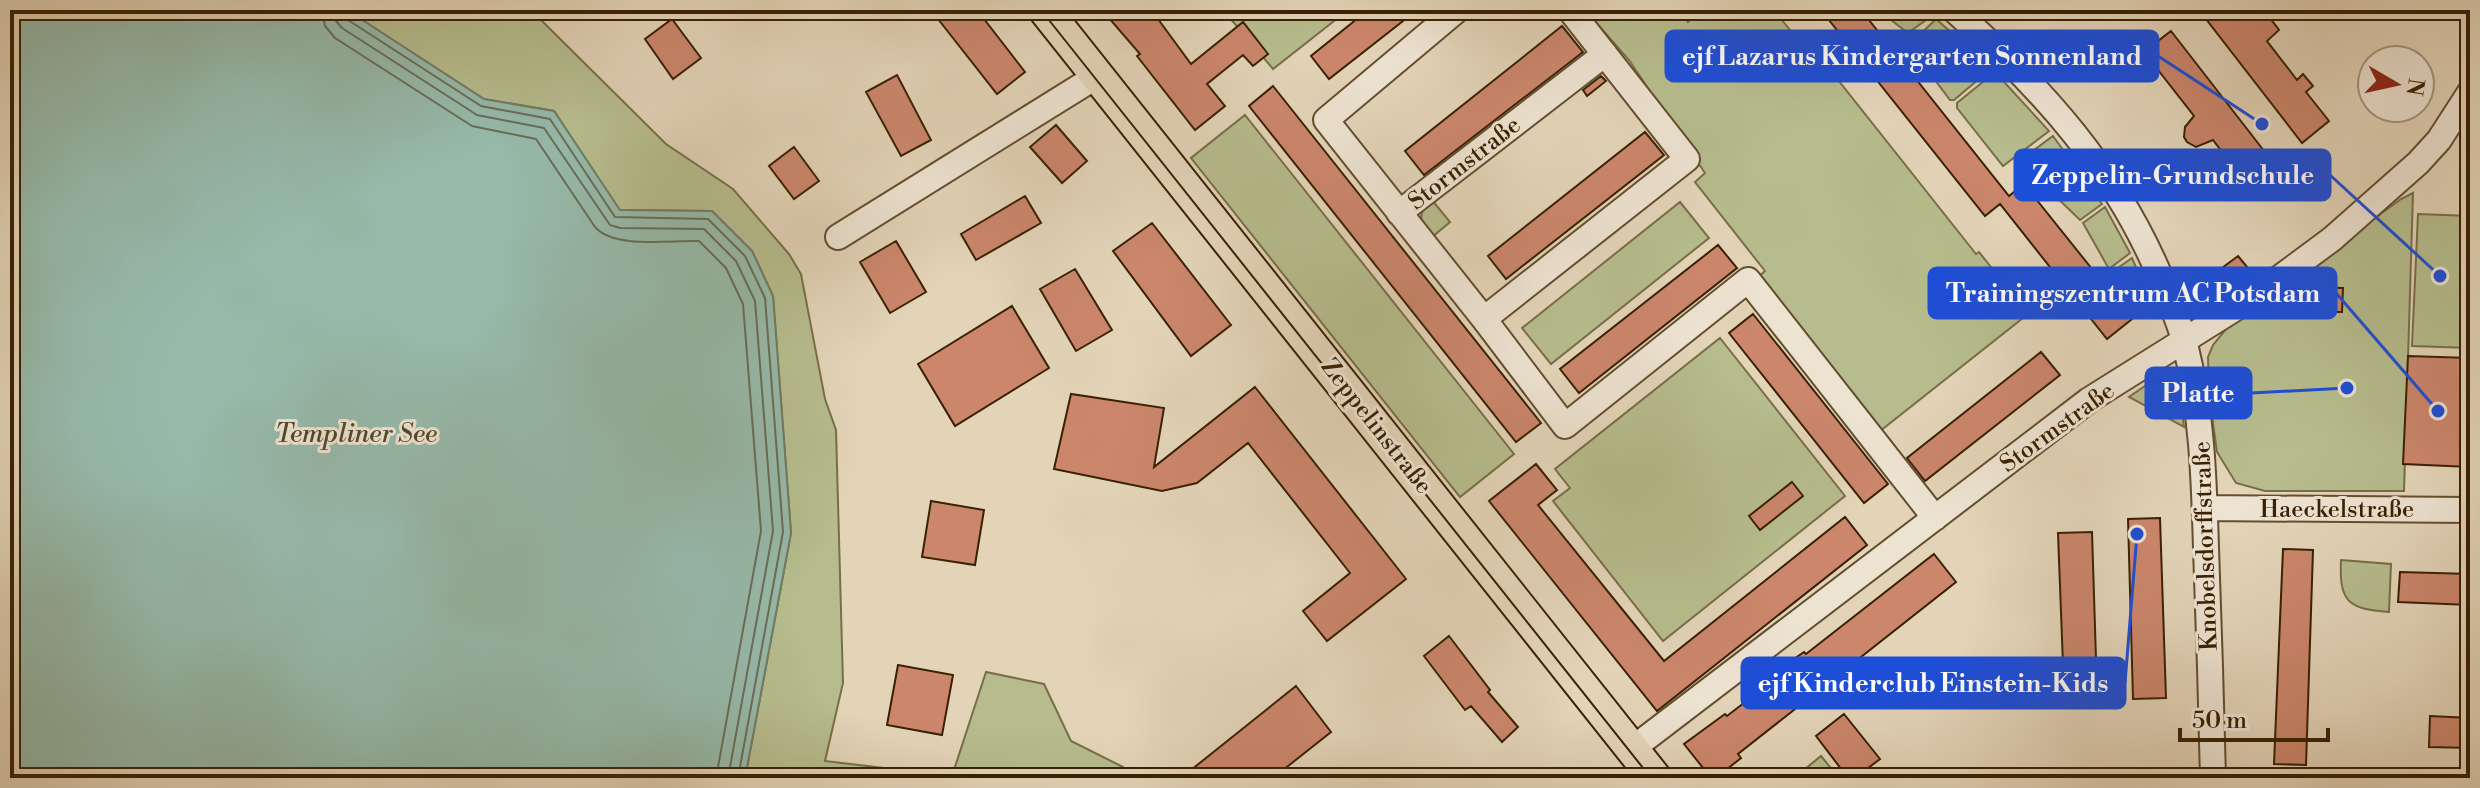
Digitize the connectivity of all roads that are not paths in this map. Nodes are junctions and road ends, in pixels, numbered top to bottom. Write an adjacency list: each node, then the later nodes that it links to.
1 (1045, 10): 6 (main road, Zeppelinstraße)
2 (1457, 10): 8 (street, Stormstraße)
3 (1570, 10): 5 (street)
4 (1954, 10): 11 (street, Knobelsdorffstraße)
5 (1605, 54): 8 (street, Stormstraße); 10 (street)
6 (1097, 76): 9 (street); 15 (main road, Zeppelinstraße)
7 (2470, 92): 11 (street, Stormstraße)
8 (1399, 213): 10 (street, Stormstraße)
9 (838, 237)
10 (1484, 319): 14 (street, Stormstraße)
11 (2185, 341): 12 (street, Knobelsdorffstraße); 14 (street, Stormstraße)
12 (2205, 508): 13 (street, Haeckelstraße); 17 (street, Knobelsdorffstraße)
13 (2470, 510)
14 (1935, 518): 15 (street, Stormstraße)
15 (1632, 749): 16 (main road, Zeppelinstraße)
16 (1655, 778)
17 (2213, 778)

